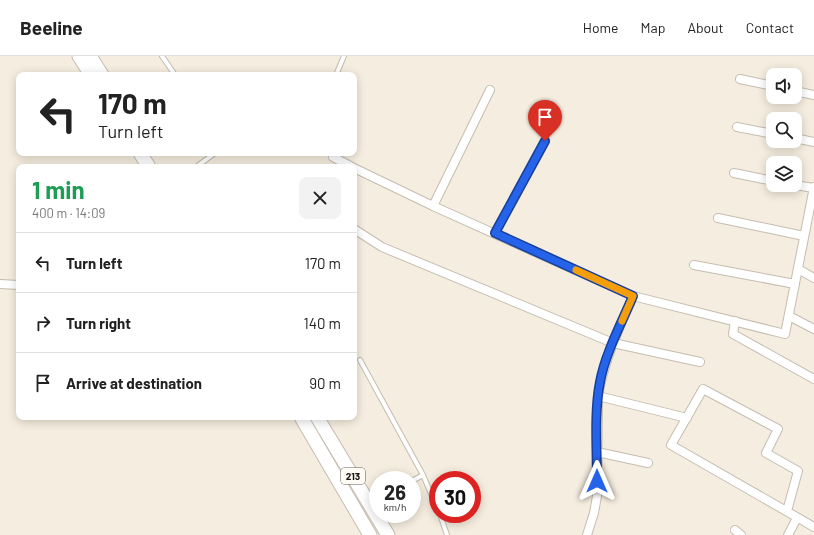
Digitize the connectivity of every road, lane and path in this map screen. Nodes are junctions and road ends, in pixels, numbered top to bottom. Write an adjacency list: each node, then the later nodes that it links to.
1 (79, 56): 5 (main road)
2 (90, 56): 6 (main road)
3 (162, 56): 7 (lane)
4 (344, 56): 8 (lane)
5 (89, 72)
6 (100, 72)
7 (173, 72)
8 (337, 72)
9 (740, 79): 10 (street)
10 (766, 85)
11 (490, 90): 28 (street)
12 (802, 92): 13 (street)
13 (814, 95)
14 (737, 127): 15 (street)
15 (766, 133)
16 (802, 139): 18 (street)
17 (545, 141): 31 (street)
18 (814, 142)
19 (211, 156): 21 (lane)
20 (333, 157): 22 (street)
21 (200, 164)
22 (347, 164)
23 (357, 169): 28 (street)
24 (734, 173): 25 (street)
25 (766, 180)
26 (802, 186): 27 (street)
27 (814, 188): 32 (street)
28 (433, 206): 31 (street)
29 (718, 218): 32 (street)
30 (357, 231): 43 (street)
31 (495, 233): 39 (street)
32 (804, 236): 34 (street)
33 (694, 265): 37 (street)
34 (798, 269): 35 (street); 37 (street)
35 (814, 278)
36 (0, 284): 38 (street)
37 (795, 284): 40 (street)
38 (16, 285)
39 (633, 296): 41 (street); 43 (street)
40 (789, 316): 41 (street); 42 (street)
41 (735, 321): 46 (street)
42 (814, 329)
43 (613, 343): 45 (street); 47 (street)
44 (360, 360): 53 (lane)
45 (700, 362)
46 (814, 379)
47 (598, 396): 48 (street); 51 (street)
48 (687, 418): 56 (street); 56 (street)
49 (304, 420): 61 (main road, 213)
50 (319, 420): 55 (main road, 213)
51 (597, 452): 52 (street); 64 (street)
52 (648, 463)
53 (423, 475): 54 (lane)
54 (429, 489)
55 (369, 496)
56 (787, 511): 57 (street)
57 (797, 518): 60 (street); 65 (street)
58 (383, 523): 62 (main road, 213)
59 (443, 523): 63 (lane)
60 (814, 527)
61 (370, 535)
62 (388, 535)
63 (447, 535)
64 (587, 535)
65 (788, 535)

